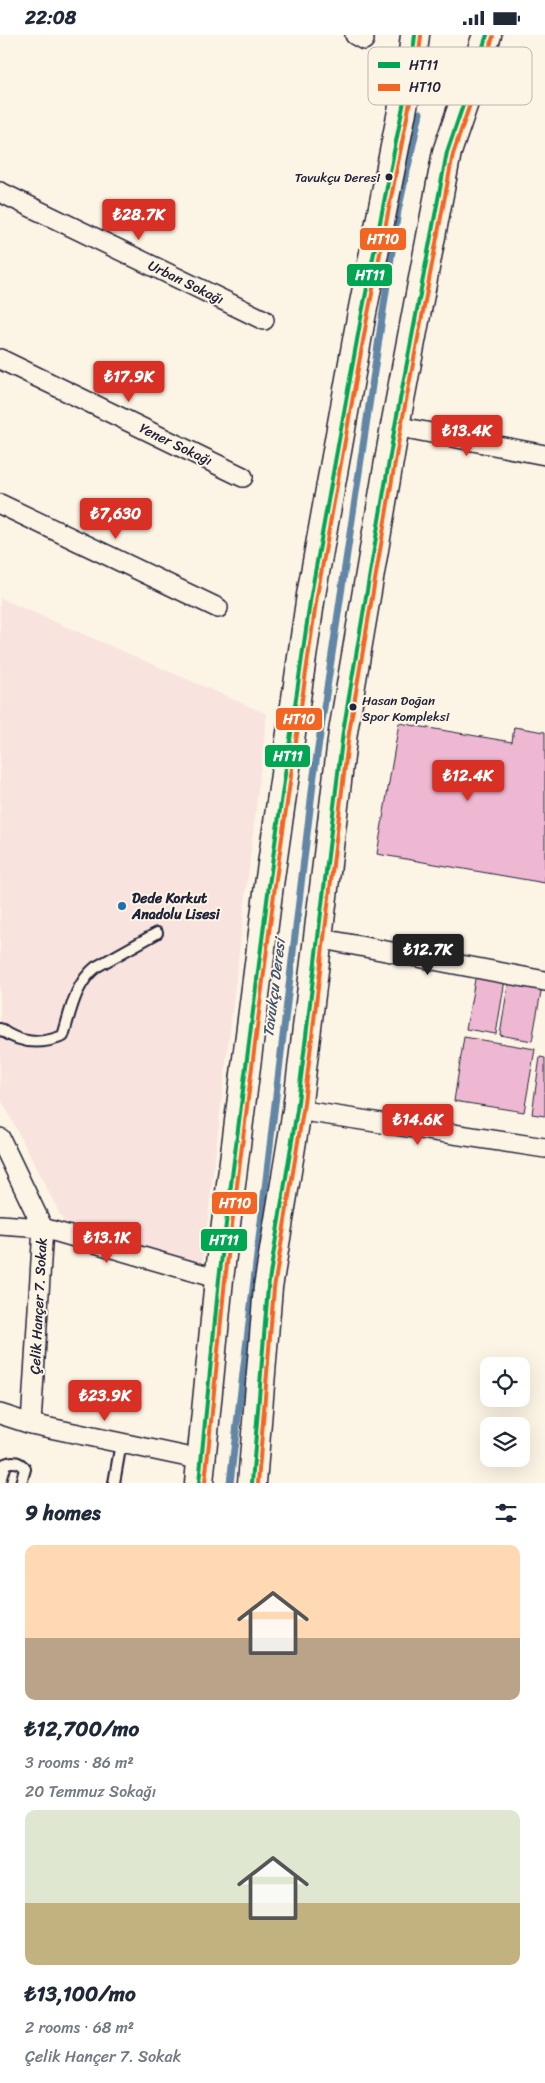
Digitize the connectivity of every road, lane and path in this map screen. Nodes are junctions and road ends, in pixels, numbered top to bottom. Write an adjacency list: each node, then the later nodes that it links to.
1 (487, 35): 2 (main road)
2 (483, 47)
3 (403, 105): 22 (main road)
4 (463, 105): 8 (main road)
5 (0, 192): 6 (street, Urban Sokağı)
6 (264, 320)
7 (0, 359): 10 (street, Yener Sokağı)
8 (395, 426): 9 (street); 14 (main road)
9 (545, 455)
10 (243, 477)
11 (0, 504): 12 (street)
12 (218, 608)
13 (157, 933): 16 (lane)
14 (317, 938): 15 (street); 17 (main road)
15 (545, 981)
16 (0, 1029)
17 (297, 1111): 19 (street); 30 (main road)
18 (0, 1138): 21 (street, Çelik Hançer 7. Sokak)
19 (545, 1148)
20 (0, 1225): 21 (street)
21 (43, 1228): 22 (street); 24 (street, Çelik Hançer 7. Sokak)
22 (219, 1279): 26 (main road)
23 (0, 1414): 24 (street)
24 (31, 1424): 25 (street)
25 (121, 1443): 26 (street); 29 (lane)
26 (200, 1472)
27 (0, 1481): 28 (lane)
28 (21, 1483)
29 (114, 1483)
30 (252, 1483)

